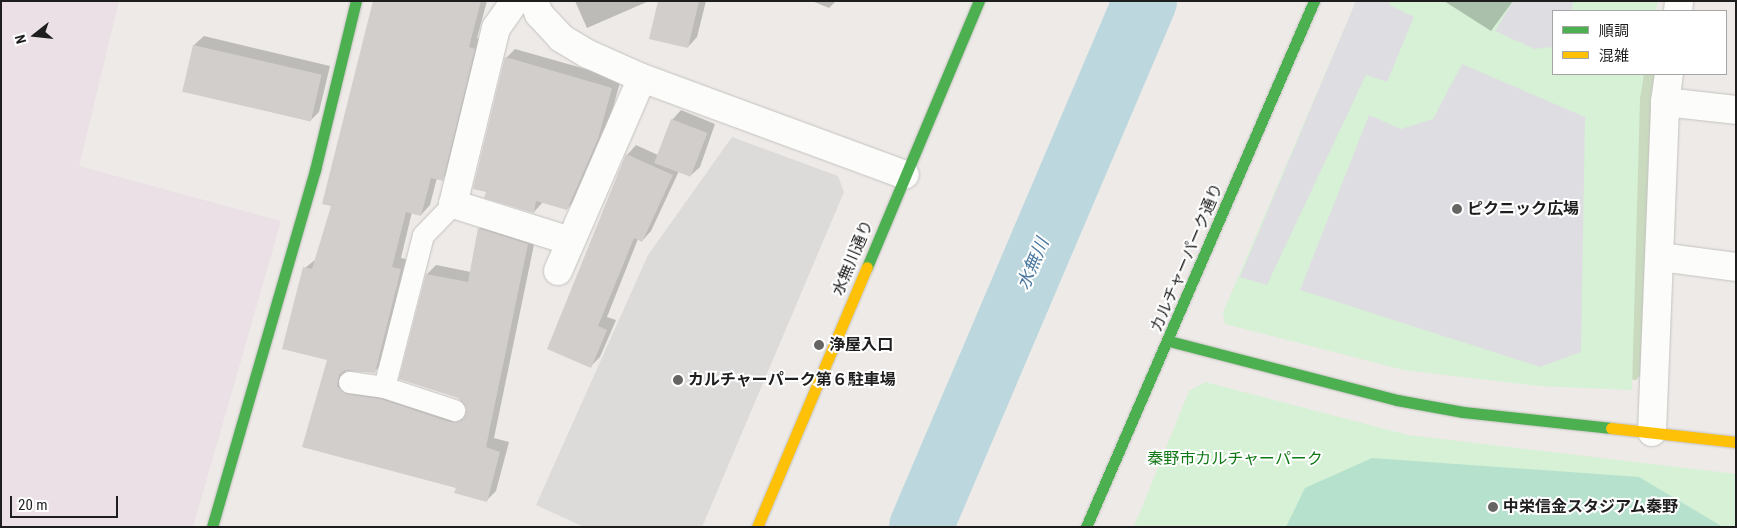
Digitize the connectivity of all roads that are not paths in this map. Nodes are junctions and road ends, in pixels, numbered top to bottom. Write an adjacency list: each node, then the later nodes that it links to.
1 (356, 1): 22 (street)
2 (515, 1): 11 (street)
3 (534, 1): 7 (street)
4 (979, 1): 10 (street, 水無川通り)
5 (1314, 1): 16 (street, カルチャーパーク通り)
6 (1669, 75): 8 (street)
7 (642, 78): 10 (street); 12 (street)
8 (1665, 102): 9 (street); 13 (street)
9 (1736, 110)
10 (905, 176): 23 (street, 水無川通り)
11 (453, 204): 12 (street); 18 (lane)
12 (570, 241): 15 (street)
13 (1660, 257): 14 (street); 20 (street)
14 (1736, 267)
15 (558, 271)
16 (1169, 341): 20 (street); 24 (street, カルチャーパーク通り)
17 (349, 382): 18 (lane)
18 (384, 387): 19 (lane)
19 (454, 410)
20 (1652, 432): 21 (street)
21 (1736, 442)
22 (212, 527)
23 (757, 527)
24 (1086, 527)

